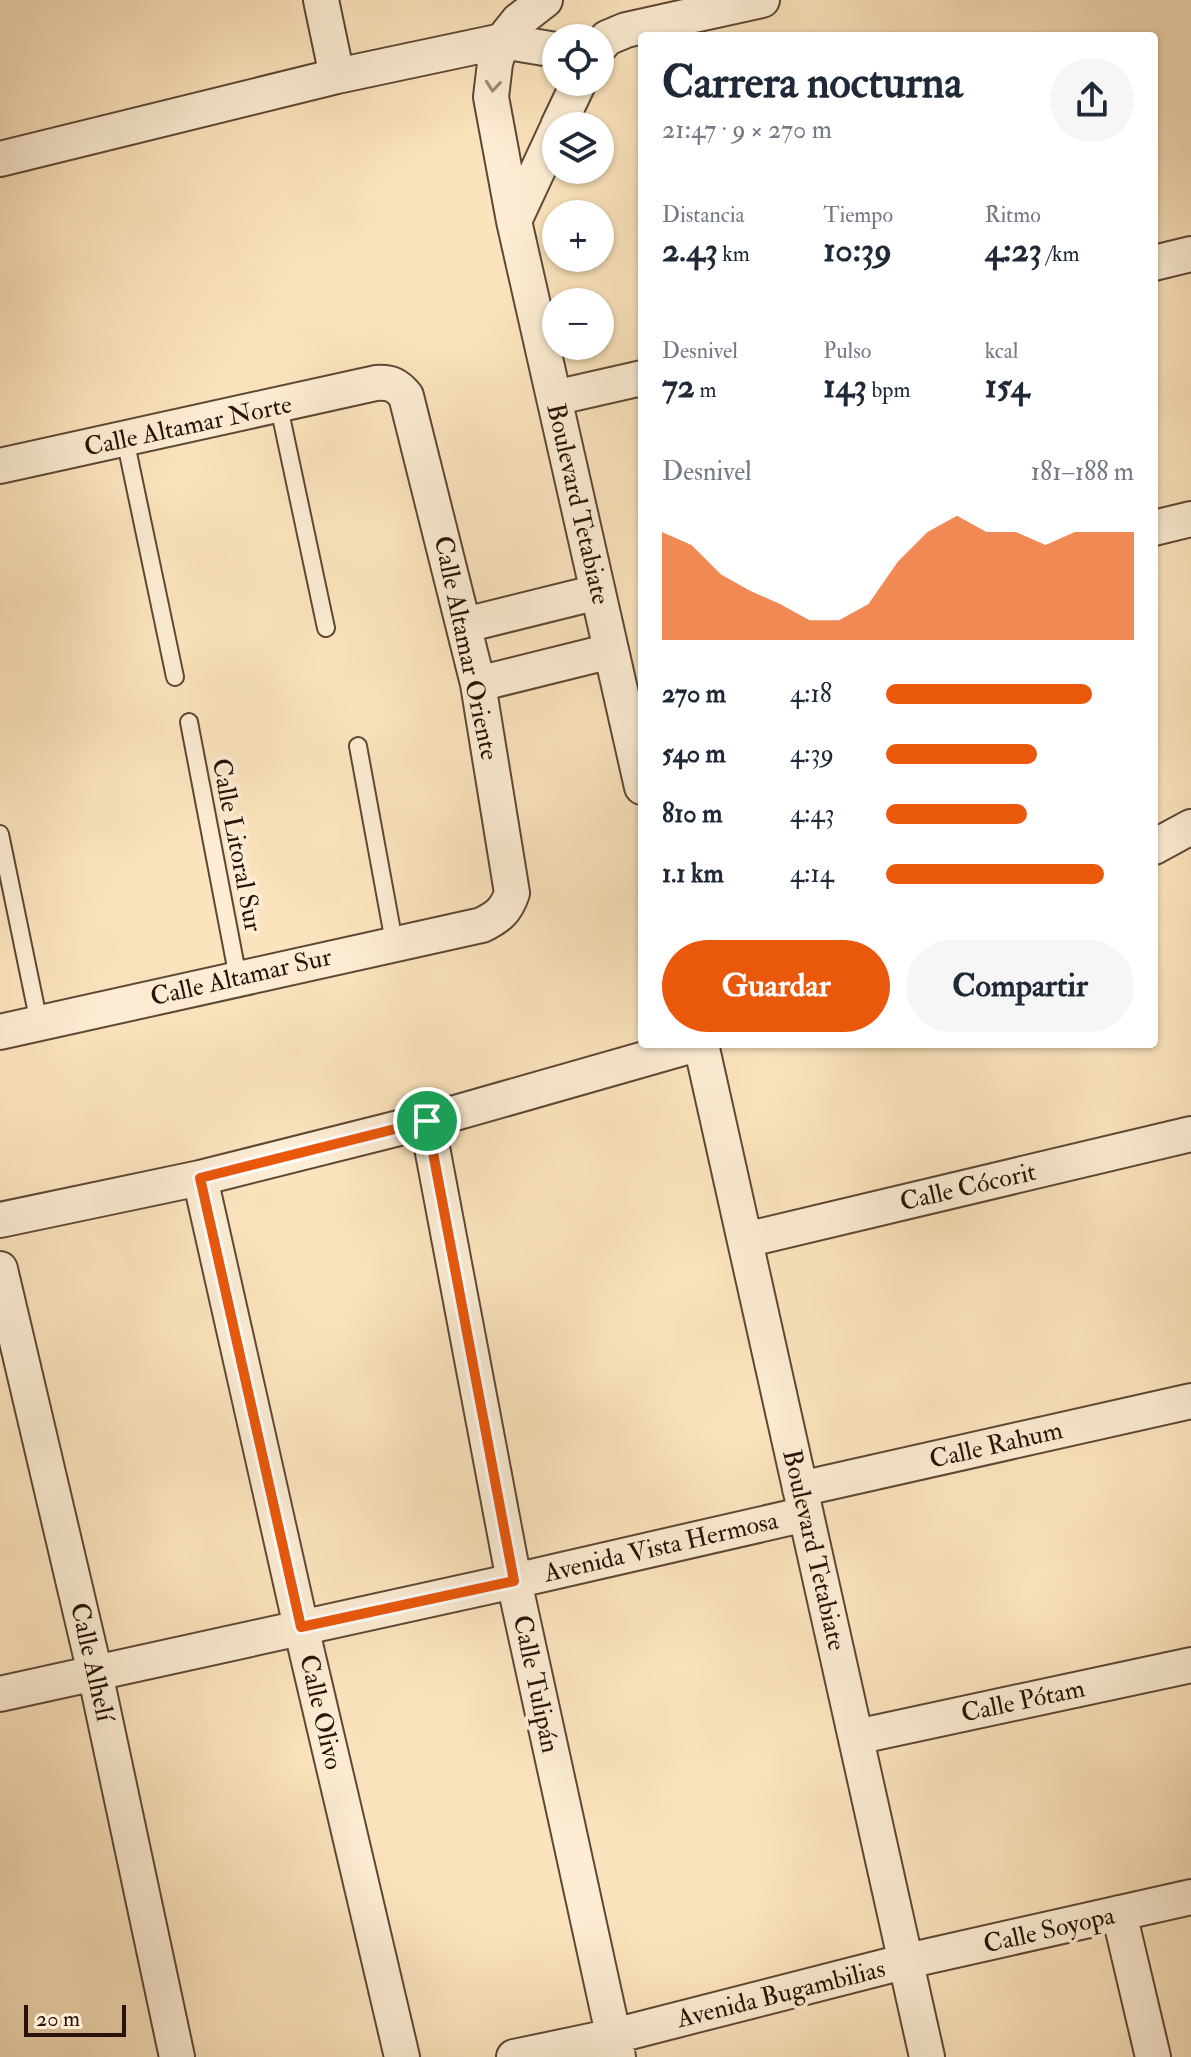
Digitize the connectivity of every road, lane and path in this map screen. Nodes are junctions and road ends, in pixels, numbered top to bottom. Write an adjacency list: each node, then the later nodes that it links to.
1 (321, 0): 7 (street)
2 (545, 0): 5 (street)
3 (762, 0): 4 (street)
4 (614, 35)
5 (502, 41): 6 (street); 7 (street); 10 (street, Boulevard Tetabiate, one-way to 10)
6 (542, 48)
7 (337, 76): 8 (street)
8 (0, 159)
9 (542, 160): 10 (street)
10 (514, 221): 15 (street, Boulevard Tetabiate)
11 (1191, 254): 12 (street)
12 (1158, 262)
13 (638, 379): 15 (street)
14 (376, 383): 16 (street, Calle Altamar Norte); 22 (street, Calle Altamar Oriente)
15 (554, 398): 21 (street, Boulevard Tetabiate)
16 (279, 407): 17 (street, Calle Altamar Norte); 23 (lane)
17 (125, 439): 18 (street, Calle Altamar Norte); 25 (lane)
18 (0, 466)
19 (1191, 519): 20 (street)
20 (1158, 527)
21 (598, 592): 22 (street); 24 (street, Boulevard Tetabiate)
22 (465, 625): 26 (street, Calle Altamar Oriente)
23 (326, 628)
24 (611, 651): 26 (street); 29 (street, Boulevard Tetabiate)
25 (175, 677)
26 (478, 684): 33 (street, Calle Altamar Oriente)
27 (189, 722): 35 (lane, Calle Litoral Sur)
28 (358, 746): 34 (lane)
29 (638, 769)
30 (1191, 827): 32 (street)
31 (0, 834): 36 (lane)
32 (1158, 845)
33 (482, 925): 34 (street, Calle Altamar Sur)
34 (394, 942): 35 (street, Calle Altamar Sur)
35 (238, 978): 36 (street, Calle Altamar Sur)
36 (39, 1023): 37 (street, Calle Altamar Sur)
37 (0, 1032)
38 (685, 1048): 40 (street)
39 (700, 1048): 44 (street, Boulevard Tetabiate)
40 (427, 1121): 42 (street); 48 (street, Calle Tulipán)
41 (1191, 1134): 44 (street, Calle Cócorit)
42 (200, 1178): 43 (street); 49 (street, Calle Olivo)
43 (0, 1220)
44 (745, 1240): 47 (street, Boulevard Tetabiate)
45 (0, 1269): 51 (street, Calle Alhelí)
46 (1191, 1401): 47 (street, Calle Rahum)
47 (803, 1501): 48 (street, Avenida Vista Hermosa); 53 (street, Boulevard Tetabiate)
48 (514, 1581): 49 (street, Avenida Vista Hermosa); 57 (street, Calle Tulipán)
49 (301, 1627): 51 (street, Avenida Vista Hermosa); 59 (street, Calle Olivo)
50 (1191, 1665): 53 (street, Calle Pótam)
51 (95, 1673): 52 (street, Avenida Vista Hermosa); 58 (street, Calle Alhelí)
52 (0, 1694)
53 (856, 1737): 56 (street, Boulevard Tetabiate)
54 (1191, 1897): 55 (street, Calle Soyopa)
55 (1119, 1913): 56 (street, Calle Soyopa); 62 (street)
56 (907, 1961): 57 (street, Avenida Bugambilias); 61 (street, Boulevard Tetabiate)
57 (616, 2047): 60 (street, Avenida Bugambilias)
58 (177, 2057)
59 (402, 2057)
60 (514, 2057)
61 (927, 2057)
62 (1153, 2057)

